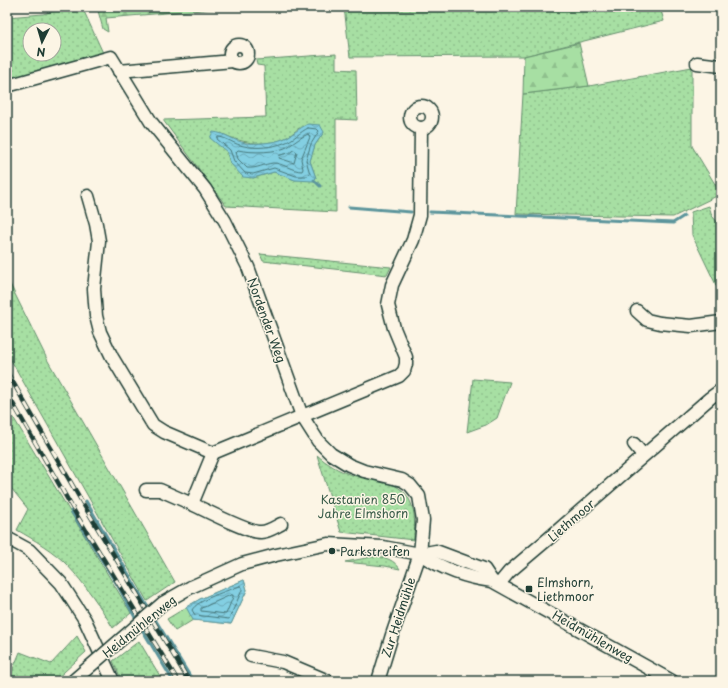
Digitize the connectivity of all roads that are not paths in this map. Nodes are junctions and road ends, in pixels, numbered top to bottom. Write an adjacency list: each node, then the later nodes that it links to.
1 (233, 61): 4 (street)
2 (697, 63): 3 (street)
3 (721, 66)
4 (120, 71): 5 (street, Nordender Weg); 11 (street, Nordender Weg)
5 (7, 86)
6 (421, 128): 11 (street)
7 (88, 196): 13 (street)
8 (637, 311): 9 (street)
9 (721, 322)
10 (721, 390): 14 (street, Liethmoor)
11 (302, 416): 13 (street); 19 (street, Nordender Weg)
12 (634, 444): 14 (street)
13 (213, 453): 16 (street)
14 (643, 455): 20 (street, Liethmoor)
15 (146, 490): 16 (street)
16 (192, 504): 17 (street)
17 (281, 524)
18 (7, 538): 23 (street)
19 (420, 554): 20 (street, Heidmühlenweg); 22 (street, Heidmühlenweg, bridge); 25 (street, Zur Heidmühle)
20 (496, 582): 26 (street, Heidmühlenweg)
21 (251, 656): 24 (street)
22 (74, 681)
23 (113, 681)
24 (328, 681)
25 (378, 681)
26 (672, 681)

